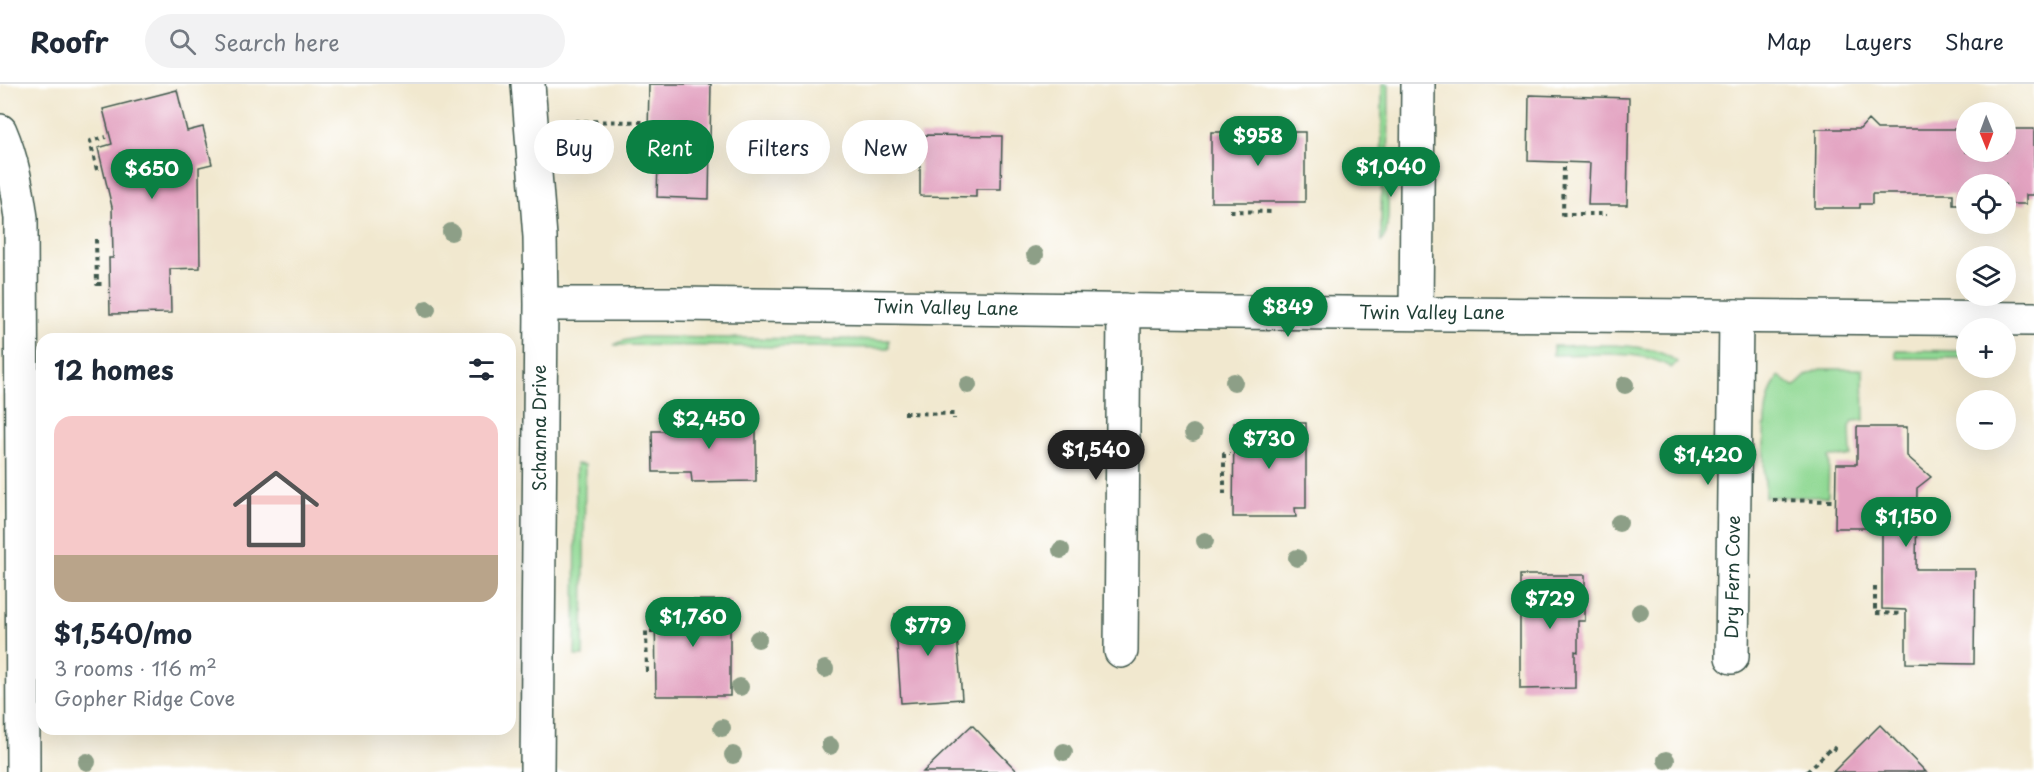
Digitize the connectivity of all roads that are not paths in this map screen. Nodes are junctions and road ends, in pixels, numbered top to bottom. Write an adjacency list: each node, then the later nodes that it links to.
1 (528, 84): 4 (street, Schanna Drive)
2 (1418, 84): 6 (street)
3 (0, 131): 11 (street)
4 (541, 304): 5 (street, Twin Valley Lane); 12 (street, Schanna Drive)
5 (1124, 310): 6 (street, Twin Valley Lane); 9 (street)
6 (1416, 313): 7 (street, Twin Valley Lane)
7 (1736, 316): 8 (street, Twin Valley Lane); 10 (street, Dry Fern Cove)
8 (2034, 319)
9 (1121, 651)
10 (1732, 657)
11 (15, 755)
12 (537, 772)

